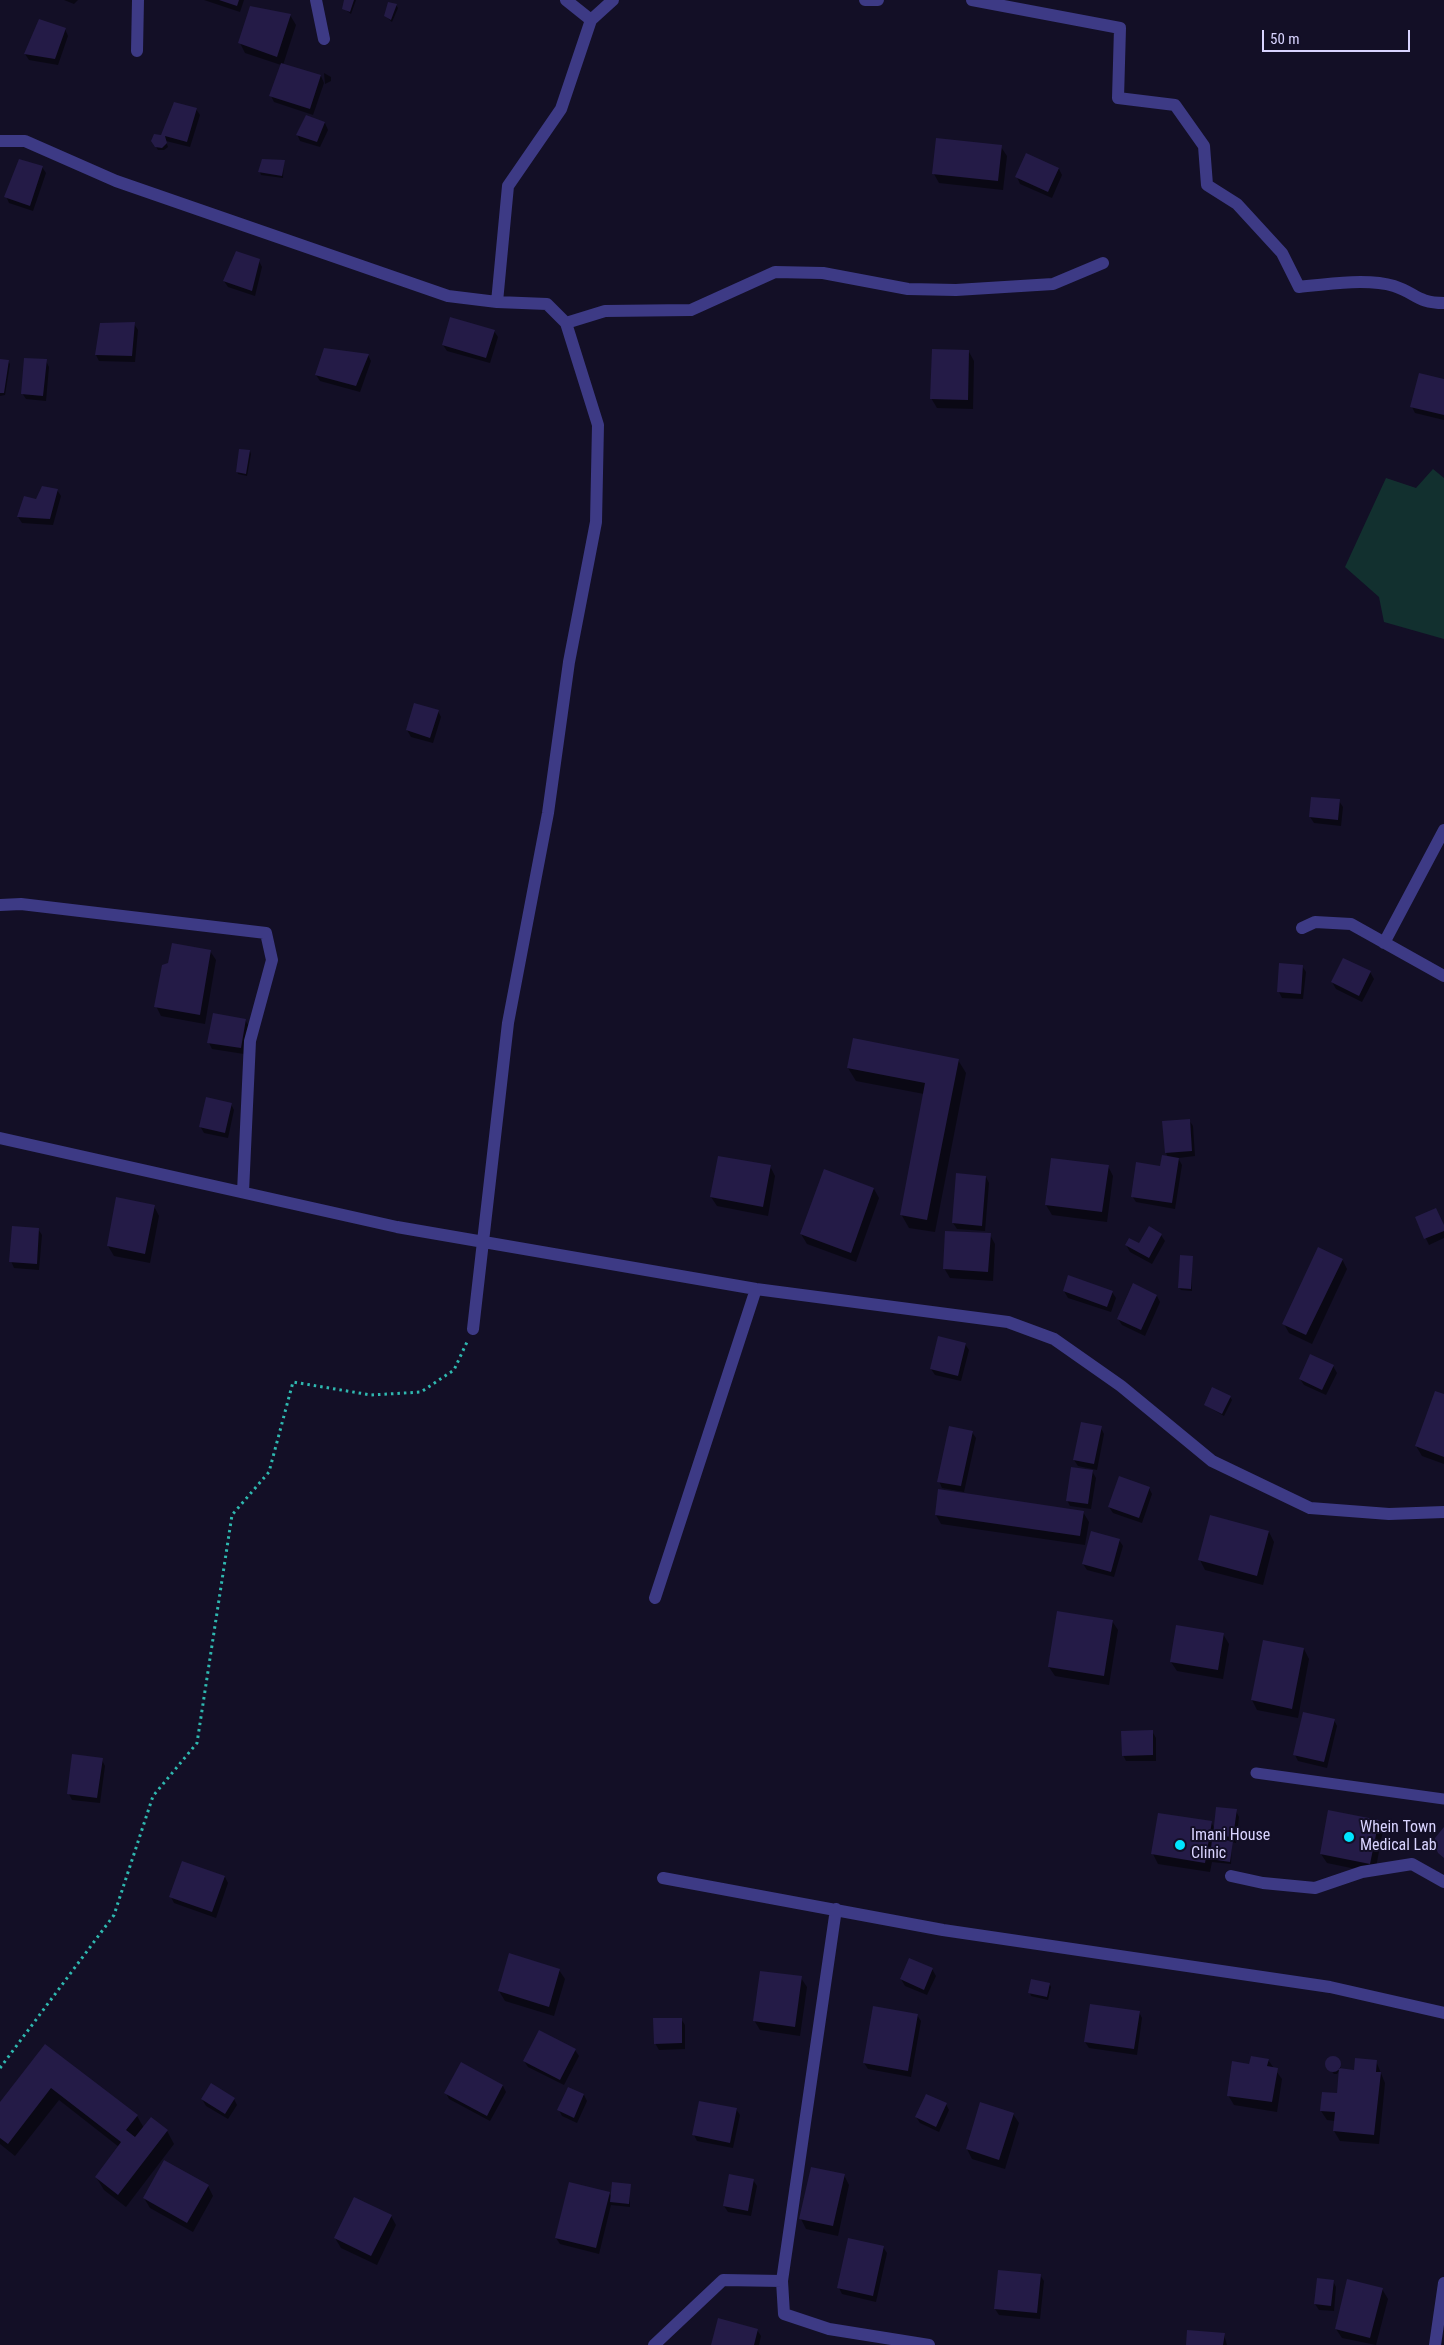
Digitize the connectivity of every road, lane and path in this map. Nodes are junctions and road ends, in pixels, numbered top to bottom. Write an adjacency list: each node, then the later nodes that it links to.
1 (138, 0): 10 (street)
2 (316, 0): 9 (street)
3 (566, 0): 8 (street)
4 (613, 0): 8 (street)
5 (864, 0): 6 (street)
6 (878, 0)
7 (972, 0): 14 (street)
8 (591, 20): 13 (street)
9 (324, 38)
10 (137, 51)
11 (0, 141): 13 (street)
12 (1102, 262): 15 (street)
13 (497, 302): 15 (street)
14 (1444, 303)
15 (566, 324): 23 (street)
16 (1444, 830): 19 (street)
17 (0, 905): 22 (street)
18 (1302, 928): 19 (street)
19 (1384, 943): 20 (street)
20 (1444, 976)
21 (0, 1138): 22 (street)
22 (244, 1192): 23 (street)
23 (484, 1241): 24 (street); 25 (street)
24 (756, 1289): 26 (street); 27 (street)
25 (473, 1329): 35 (path)
26 (1444, 1512)
27 (655, 1598)
28 (1256, 1773): 29 (lane)
29 (1444, 1799)
30 (1231, 1876): 32 (street)
31 (663, 1878): 33 (street)
32 (1444, 1882)
33 (836, 1909): 34 (street); 36 (street)
34 (1444, 2013)
35 (0, 2068)
36 (782, 2281): 38 (street); 39 (street)
37 (1444, 2283): 40 (street)
38 (654, 2345)
39 (930, 2345)
40 (1434, 2345)

